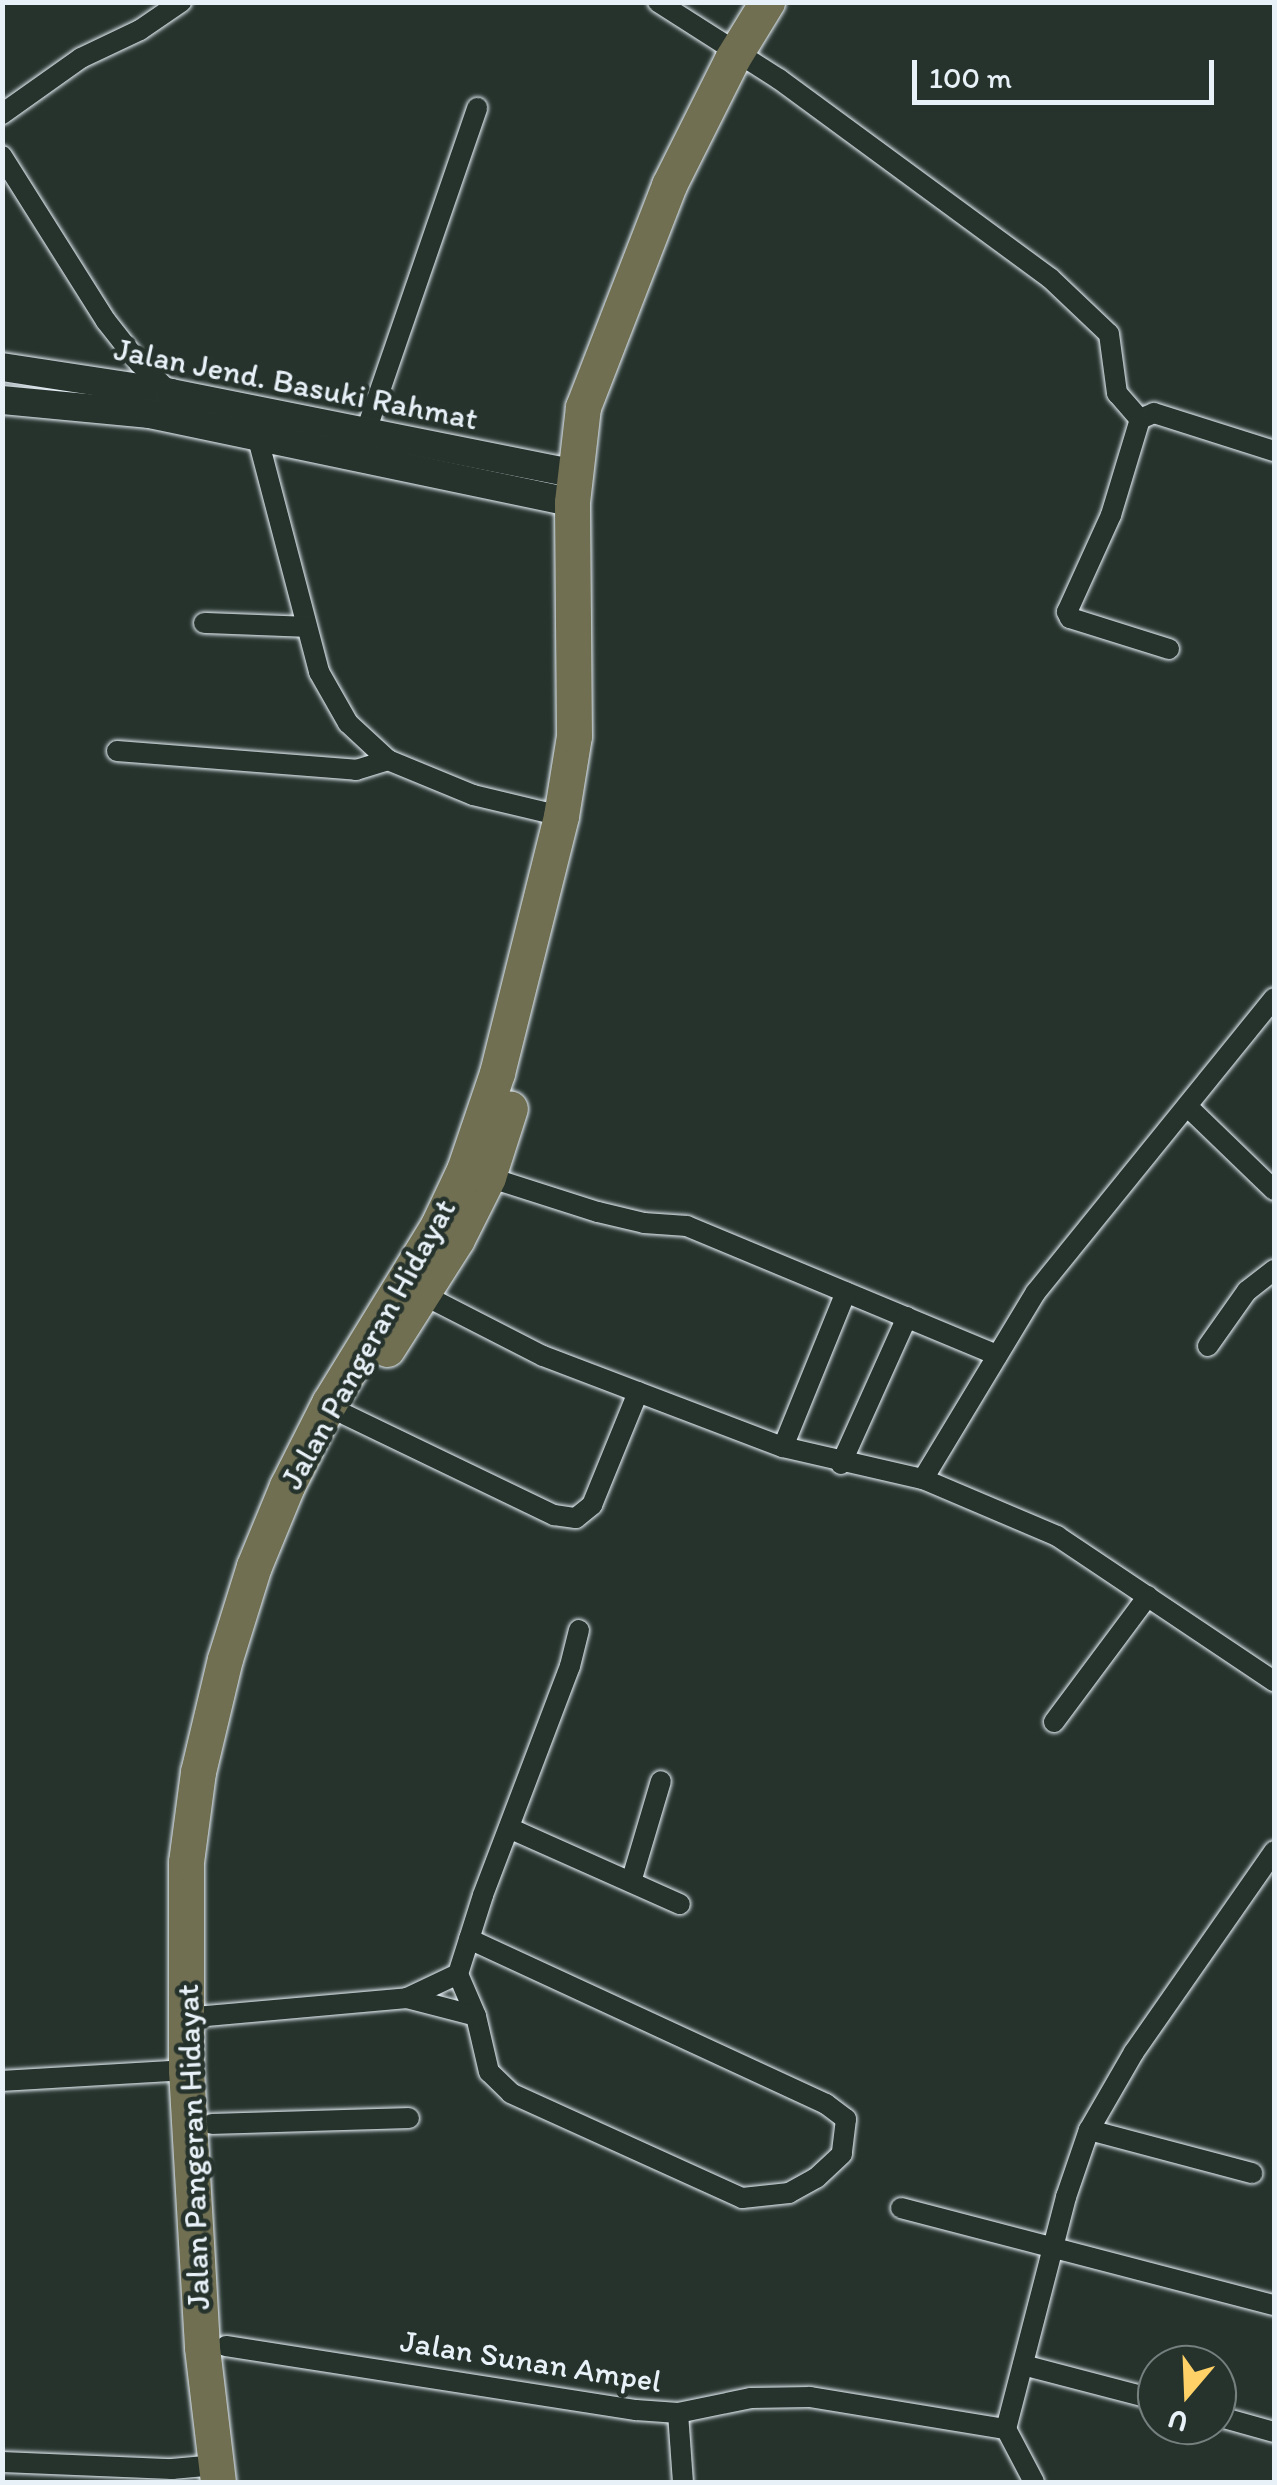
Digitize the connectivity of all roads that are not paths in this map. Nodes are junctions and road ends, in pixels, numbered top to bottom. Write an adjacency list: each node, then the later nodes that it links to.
1 (182, 2): 6 (street)
2 (658, 2): 4 (street)
3 (767, 2): 4 (highway, Jalan Pangeran Hidayat)
4 (736, 53): 11 (street); 15 (highway, Jalan Pangeran Hidayat)
5 (476, 108): 12 (street)
6 (2, 114)
7 (2, 156): 9 (street)
8 (2, 367): 9 (main road, Jalan Jend. Basuki Rahmat)
9 (171, 393): 12 (main road, Jalan Jend. Basuki Rahmat)
10 (2, 400): 13 (main road, Jalan Jend. Basuki Rahmat)
11 (1140, 419): 14 (street); 18 (street)
12 (365, 434): 15 (main road, Jalan Jend. Basuki Rahmat)
13 (258, 439): 15 (main road, Jalan Jend. Basuki Rahmat); 17 (street)
14 (1274, 451)
15 (584, 489): 21 (highway, Jalan Pangeran Hidayat); 24 (highway, Jalan Pangeran Hidayat)
16 (204, 623): 17 (street)
17 (306, 627): 20 (street)
18 (1169, 649)
19 (118, 751): 20 (street)
20 (388, 760): 21 (street)
21 (561, 816): 27 (highway, Jalan Pangeran Hidayat)
22 (1274, 998): 23 (street)
23 (1189, 1108): 25 (street); 31 (street)
24 (488, 1178): 27 (highway, Jalan Pangeran Hidayat); 28 (street)
25 (1274, 1190)
26 (1274, 1270): 30 (street)
27 (411, 1288): 32 (street); 33 (highway, Jalan Pangeran Hidayat)
28 (846, 1292): 29 (street); 34 (street)
29 (907, 1318): 31 (street); 35 (street)
30 (1208, 1346)
31 (997, 1355): 36 (street)
32 (638, 1392): 33 (street); 34 (street)
33 (329, 1431): 50 (highway, Jalan Pangeran Hidayat)
34 (783, 1447): 35 (street)
35 (841, 1464): 36 (street)
36 (923, 1479): 37 (street)
37 (1148, 1596): 39 (street); 40 (street)
38 (580, 1630): 42 (street)
39 (1274, 1682)
40 (1054, 1722)
41 (660, 1781): 44 (street)
42 (508, 1828): 44 (street); 46 (street)
43 (1274, 1851): 55 (street)
44 (631, 1882): 45 (street)
45 (680, 1904)
46 (469, 1939): 47 (street); 49 (street)
47 (458, 1974): 48 (street); 49 (street)
48 (406, 1998): 49 (street); 50 (street)
49 (476, 2016)
50 (195, 2017): 51 (highway, Jalan Pangeran Hidayat); 54 (highway, Jalan Pangeran Hidayat)
51 (186, 2070): 52 (street); 60 (highway, Jalan Pangeran Hidayat)
52 (2, 2081)
53 (408, 2118): 54 (street)
54 (212, 2124): 60 (highway, Jalan Pangeran Hidayat)
55 (1089, 2130): 56 (street); 58 (street)
56 (1252, 2173)
57 (900, 2208): 58 (street)
58 (1054, 2250): 59 (street); 61 (street)
59 (1274, 2304)
60 (214, 2346): 63 (street, Jalan Sunan Ampel); 68 (highway, Jalan Pangeran Hidayat)
61 (1023, 2364): 62 (street); 65 (street)
62 (1137, 2395)
63 (678, 2412): 65 (street, Jalan Sunan Ampel); 69 (street)
64 (1237, 2422): 66 (street)
65 (1006, 2429): 70 (street)
66 (1274, 2432)
67 (2, 2462): 68 (street)
68 (225, 2477)
69 (683, 2482)
70 (1034, 2482)

